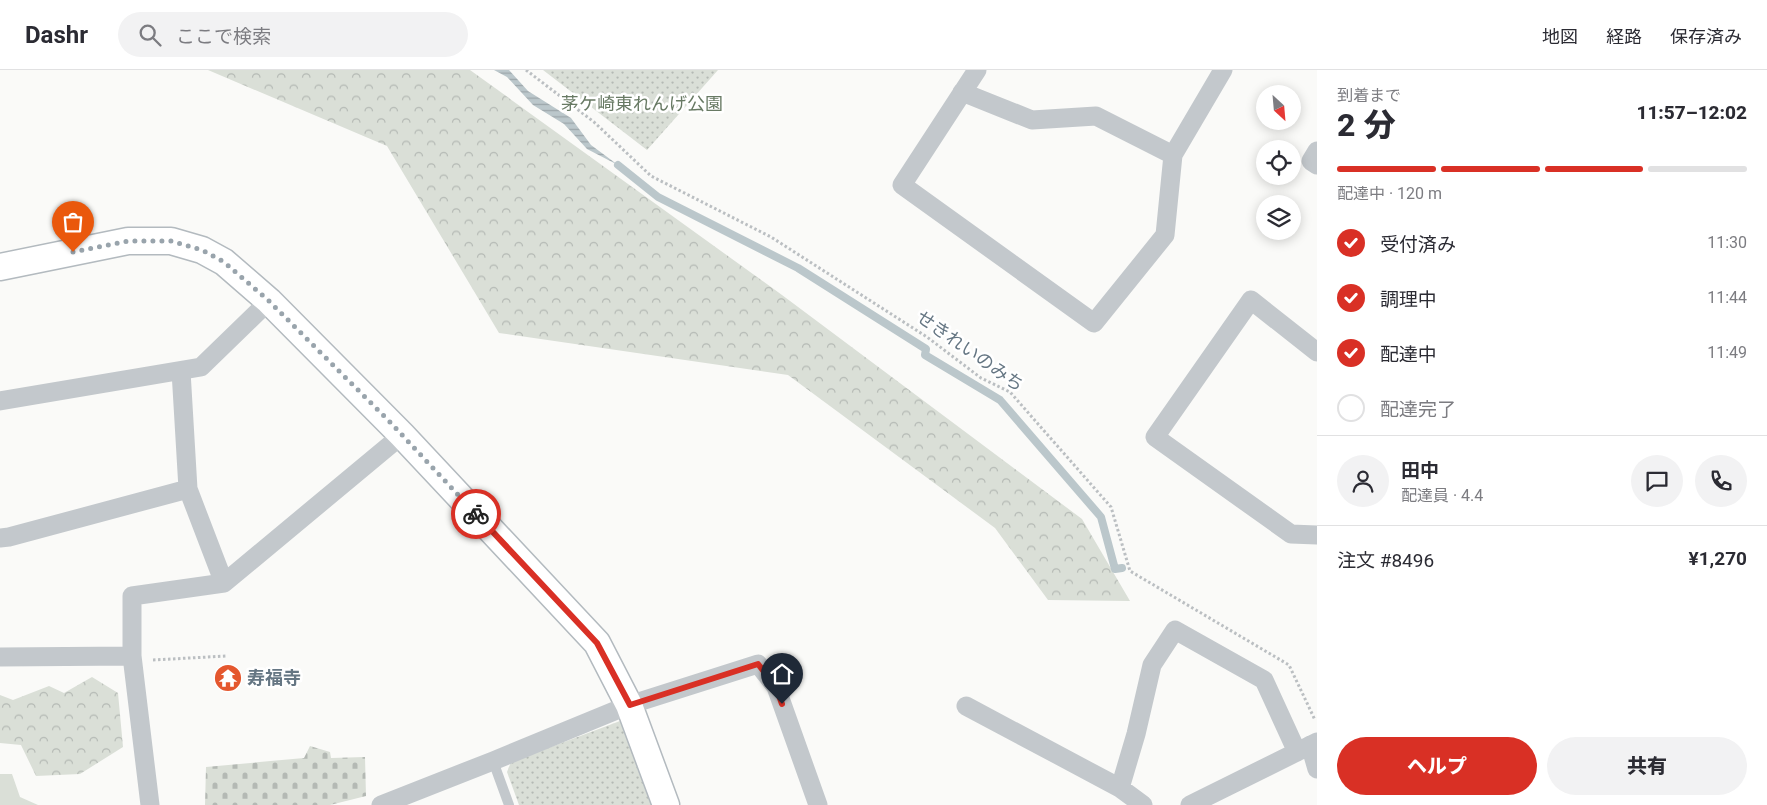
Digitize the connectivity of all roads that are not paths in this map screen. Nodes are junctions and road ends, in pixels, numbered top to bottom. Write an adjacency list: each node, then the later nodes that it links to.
1 (978, 70): 3 (street)
2 (1223, 70): 5 (street)
3 (962, 92): 5 (street); 5 (street)
4 (1317, 151): 6 (street)
5 (1173, 155)
6 (1317, 165)
7 (0, 266): 8 (street)
8 (269, 301): 10 (street); 12 (street)
9 (1317, 352): 14 (street)
10 (181, 371): 11 (street); 13 (street)
11 (0, 401)
12 (402, 435): 16 (street); 19 (street)
13 (188, 489): 15 (street); 16 (street)
14 (1317, 535)
15 (0, 538)
16 (224, 583): 18 (street)
17 (0, 657): 18 (street)
18 (133, 658): 25 (street)
19 (630, 705): 22 (street); 28 (street); 29 (street)
20 (966, 706): 24 (street)
21 (1308, 746): 23 (street); 24 (street); 31 (street)
22 (493, 761): 26 (street); 27 (lane)
23 (1317, 769)
24 (1120, 788): 30 (street)
25 (150, 805)
26 (381, 805)
27 (509, 805)
28 (666, 805)
29 (818, 805)
30 (1143, 805)
31 (1190, 805)

